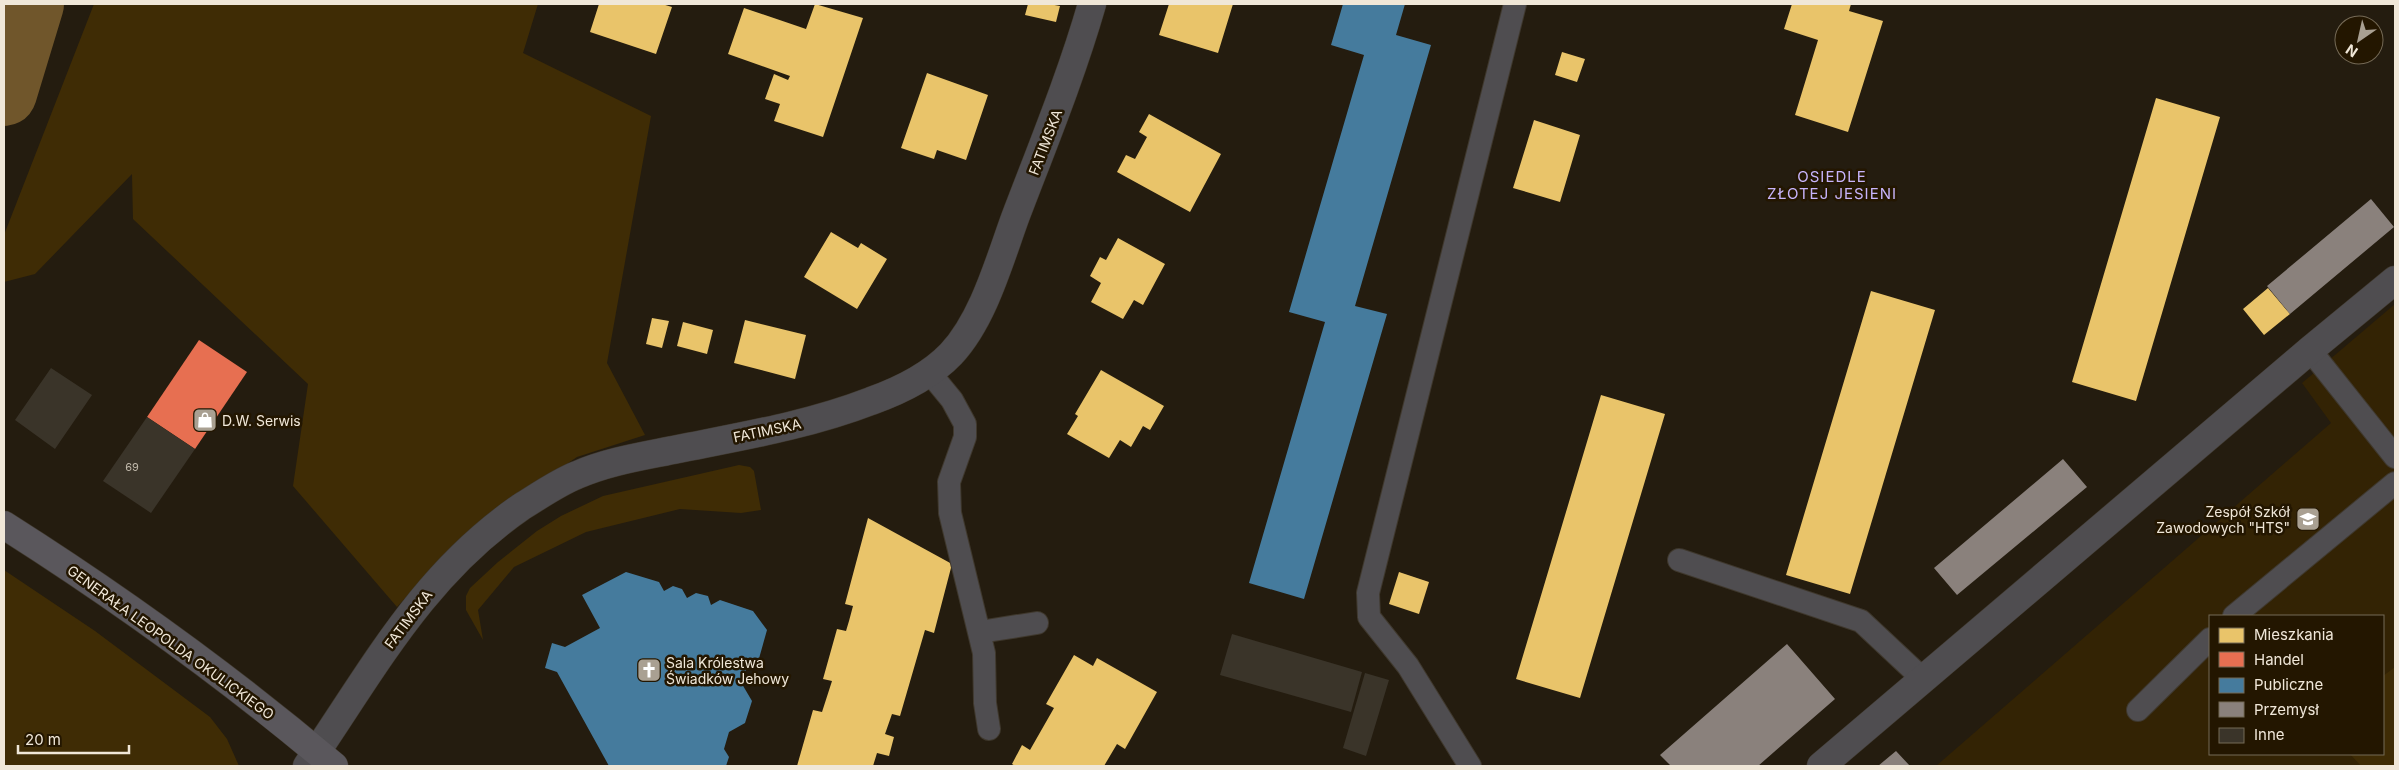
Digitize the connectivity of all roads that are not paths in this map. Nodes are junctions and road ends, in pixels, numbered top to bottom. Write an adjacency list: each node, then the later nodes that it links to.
1 (1092, 4): 5 (street, FATIMSKA)
2 (1516, 4): 18 (lane)
3 (2395, 280): 4 (street)
4 (2310, 350): 6 (lane); 14 (street)
5 (930, 372): 12 (lane); 17 (street, FATIMSKA)
6 (2395, 457)
7 (2395, 483): 10 (lane)
8 (4, 525): 17 (main road, GENERAŁA LEOPOLDA OKULICKIEGO)
9 (1679, 560): 14 (lane)
10 (2235, 615)
11 (1037, 623): 12 (lane)
12 (980, 632): 16 (lane)
13 (2209, 641): 15 (lane)
14 (1924, 680): 19 (street)
15 (2138, 710)
16 (989, 729)
17 (319, 761)
18 (1470, 766)
19 (1821, 766)

